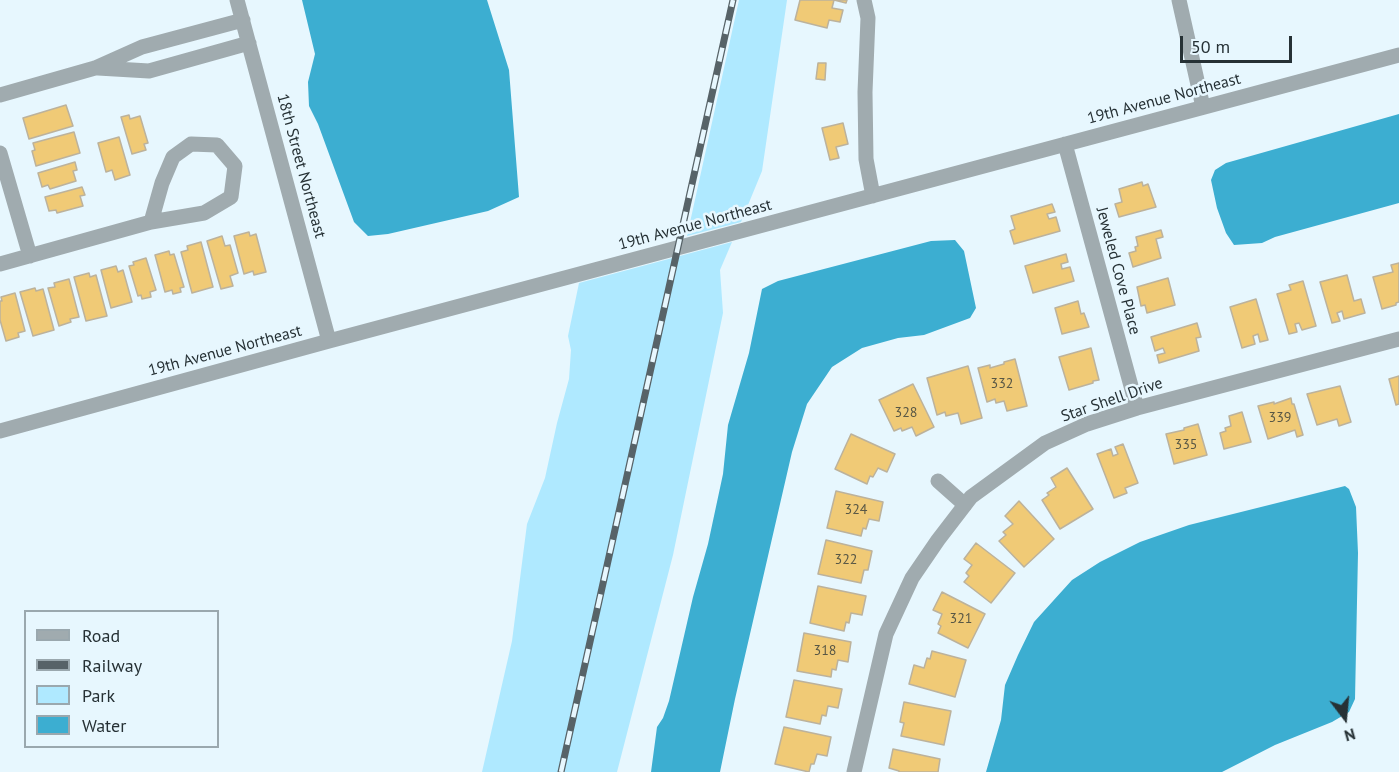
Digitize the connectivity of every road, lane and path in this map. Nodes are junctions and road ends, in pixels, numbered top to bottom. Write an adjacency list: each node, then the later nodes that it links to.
1 (237, 0): 4 (street, 18th Street Northeast)
2 (864, 0): 14 (street)
3 (1179, 0): 11 (street)
4 (243, 20): 5 (street); 6 (street, 18th Street Northeast)
5 (164, 41): 8 (street); 9 (street)
6 (249, 43): 8 (street); 19 (street, 18th Street Northeast)
7 (1399, 55): 11 (street, 19th Avenue Northeast)
8 (172, 65): 9 (street)
9 (95, 68): 10 (street)
10 (0, 95)
11 (1203, 107): 12 (street, 19th Avenue Northeast)
12 (1065, 144): 14 (street, 19th Avenue Northeast); 20 (street, Jeweled Cove Place)
13 (0, 153): 16 (street)
14 (873, 196): 19 (street, 19th Avenue Northeast)
15 (151, 222): 15 (street); 16 (street)
16 (30, 256): 17 (street)
17 (0, 264)
18 (1399, 339): 20 (street, Star Shell Drive)
19 (329, 341): 21 (street, 19th Avenue Northeast)
20 (1137, 408): 23 (street, Star Shell Drive)
21 (0, 431)
22 (938, 482): 23 (street)
23 (965, 505): 24 (street, Star Shell Drive)
24 (854, 772)

